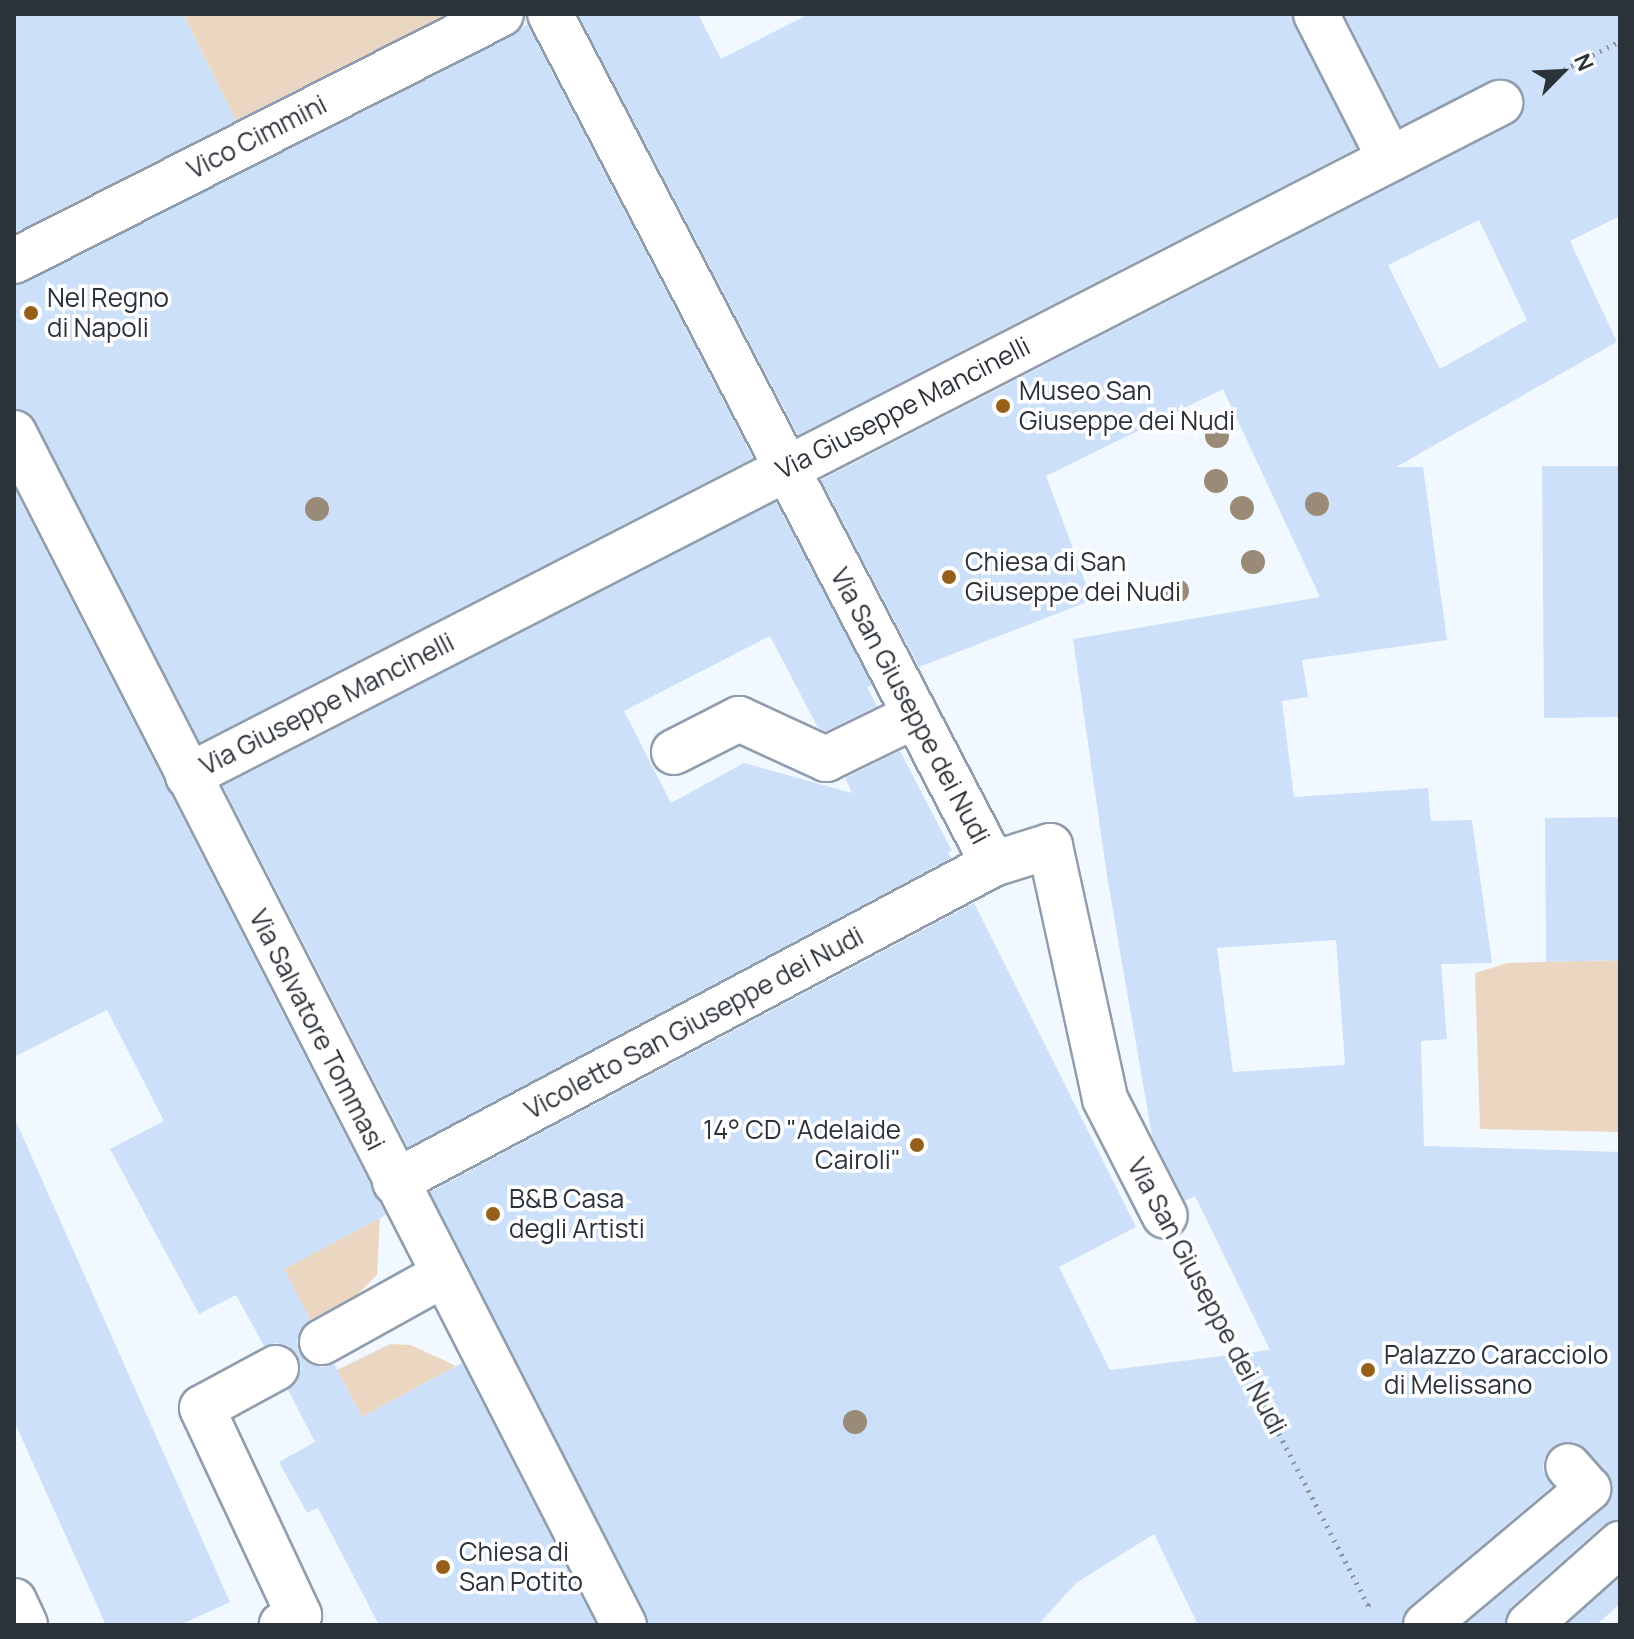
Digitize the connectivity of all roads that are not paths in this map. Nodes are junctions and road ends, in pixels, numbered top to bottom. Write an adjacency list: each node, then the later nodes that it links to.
1 (501, 14): 6 (street, Vico Cimmini)
2 (550, 14): 8 (street, Via San Giuseppe dei Nudi)
3 (1316, 14): 5 (street)
4 (1500, 103): 5 (street, Via Giuseppe Mancinelli)
5 (1390, 159): 8 (street, Via Giuseppe Mancinelli)
6 (14, 261)
7 (19, 456): 11 (street, Via Salvatore Tommasi)
8 (785, 468): 9 (street, Via San Giuseppe dei Nudi); 11 (street, Via Giuseppe Mancinelli)
9 (914, 716): 10 (street); 12 (street, Via San Giuseppe dei Nudi)
10 (674, 752)
11 (188, 776): 13 (street, Via Salvatore Tommasi)
12 (993, 864): 13 (street, Vicoletto San Giuseppe dei Nudi); 14 (street, Via San Giuseppe dei Nudi)
13 (395, 1182): 15 (street, Via Salvatore Tommasi)
14 (1165, 1216)
15 (443, 1275): 16 (street); 23 (street, Via Salvatore Tommasi)
16 (322, 1342)
17 (276, 1368): 22 (street)
18 (1568, 1466): 24 (street)
19 (1620, 1544): 25 (street)
20 (14, 1601): 21 (street)
21 (25, 1625)
22 (282, 1625)
23 (624, 1625)
24 (1426, 1625)
25 (1529, 1625)

